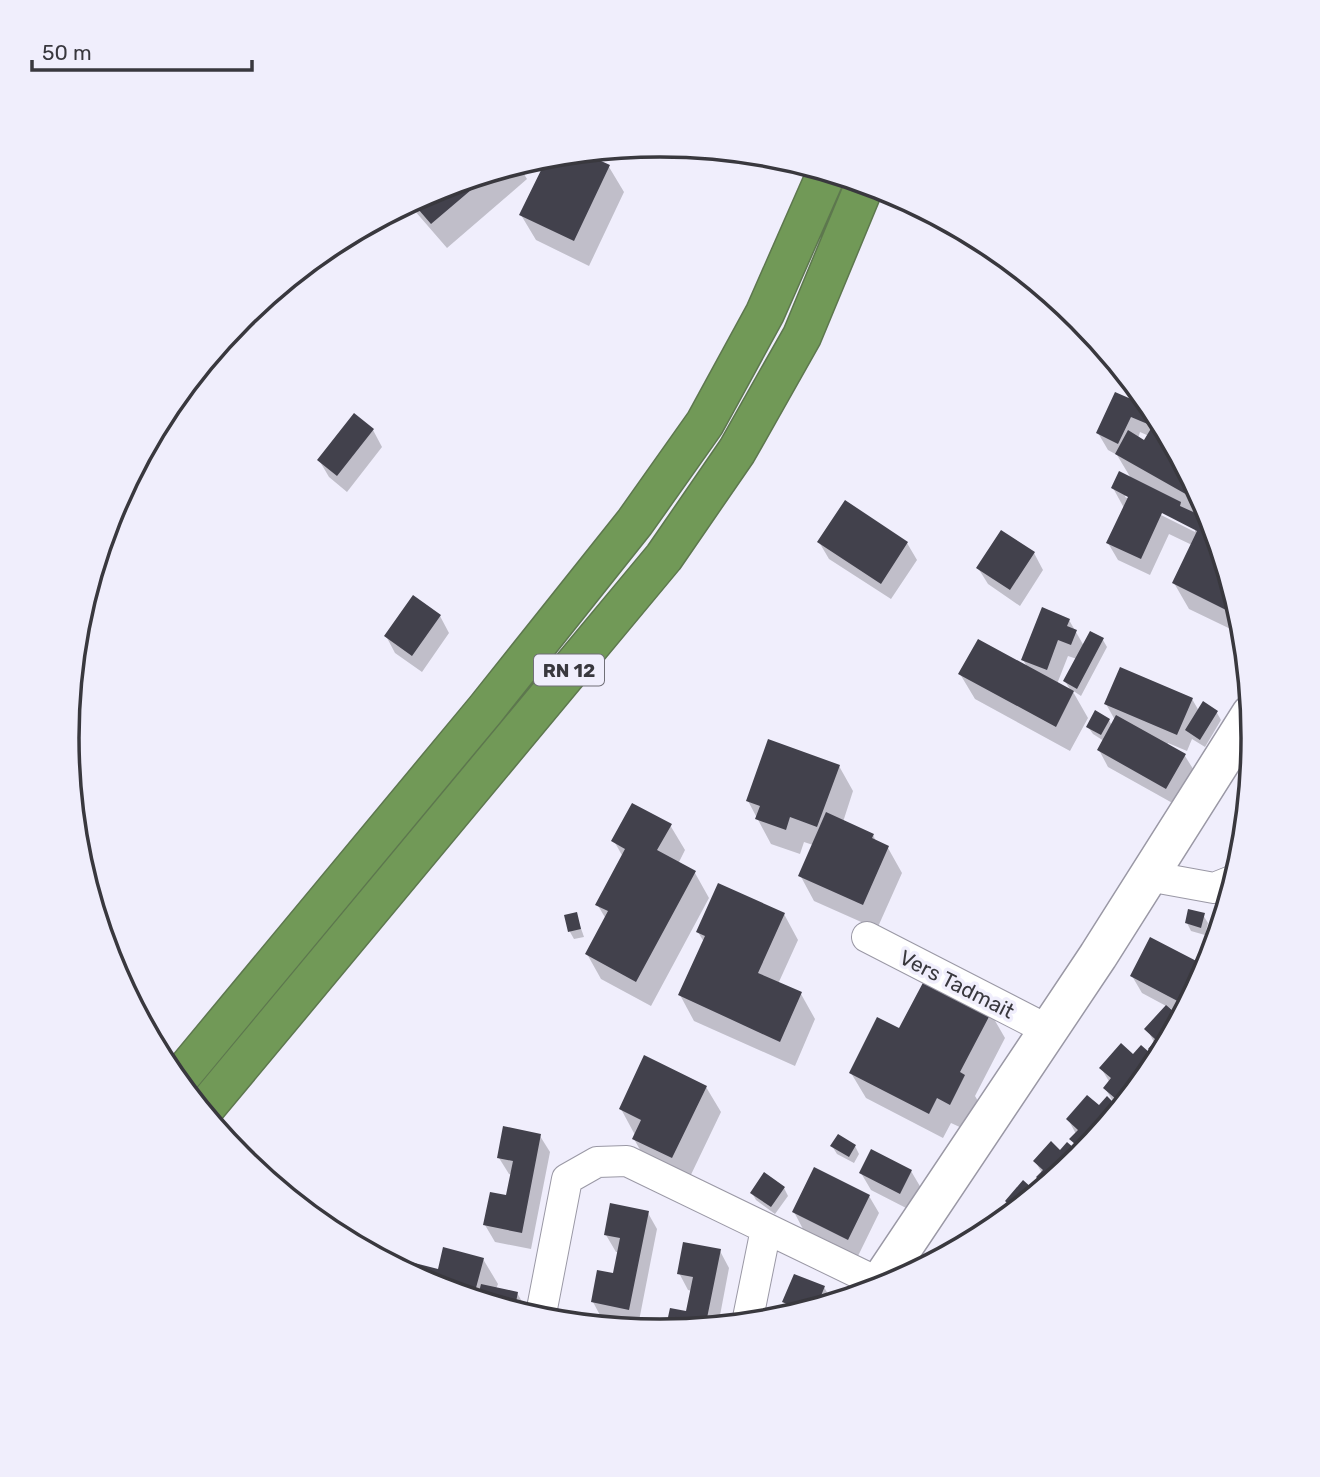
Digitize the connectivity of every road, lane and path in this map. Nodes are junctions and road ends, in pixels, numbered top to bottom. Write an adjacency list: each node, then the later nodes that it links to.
1 (823, 181): 8 (highway, RN 12)
2 (861, 193): 9 (highway, RN 12)
3 (1241, 730): 4 (main road)
4 (1149, 876): 5 (street); 7 (main road)
5 (1222, 885)
6 (867, 937): 7 (street, Vers Tadmait)
7 (1048, 1030): 11 (main road)
8 (185, 1072)
9 (209, 1104)
10 (766, 1229): 12 (street); 13 (street); 14 (street)
11 (884, 1275)
12 (866, 1282)
13 (542, 1308)
14 (749, 1313)

